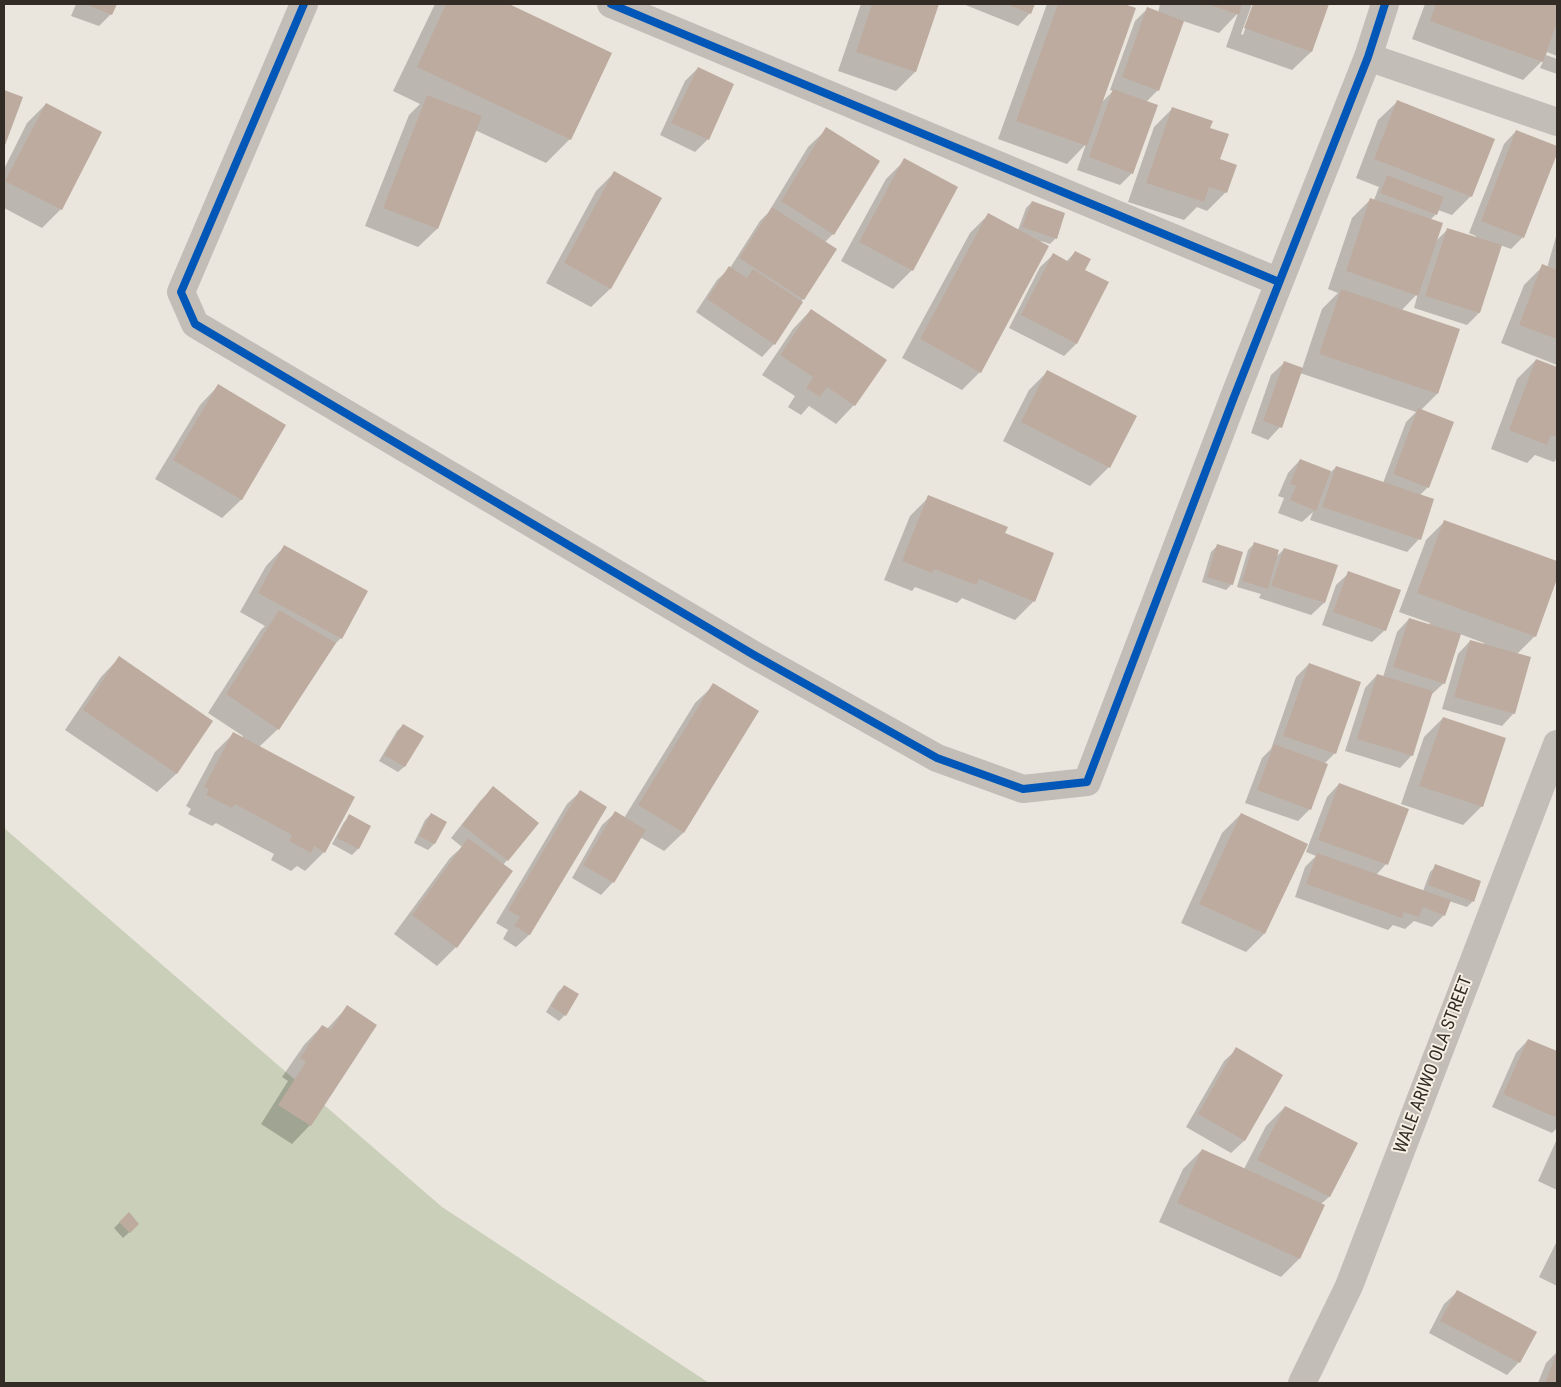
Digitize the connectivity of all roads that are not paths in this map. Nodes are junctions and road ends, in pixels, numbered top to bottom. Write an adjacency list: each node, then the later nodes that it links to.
1 (304, 4): 6 (street)
2 (611, 4): 6 (street)
3 (1385, 4): 4 (street)
4 (1368, 57): 5 (street); 6 (street)
5 (1557, 122)
6 (1279, 282)
7 (1557, 744): 8 (street, WALE ARIWO OLA STREET)
8 (1302, 1383)

